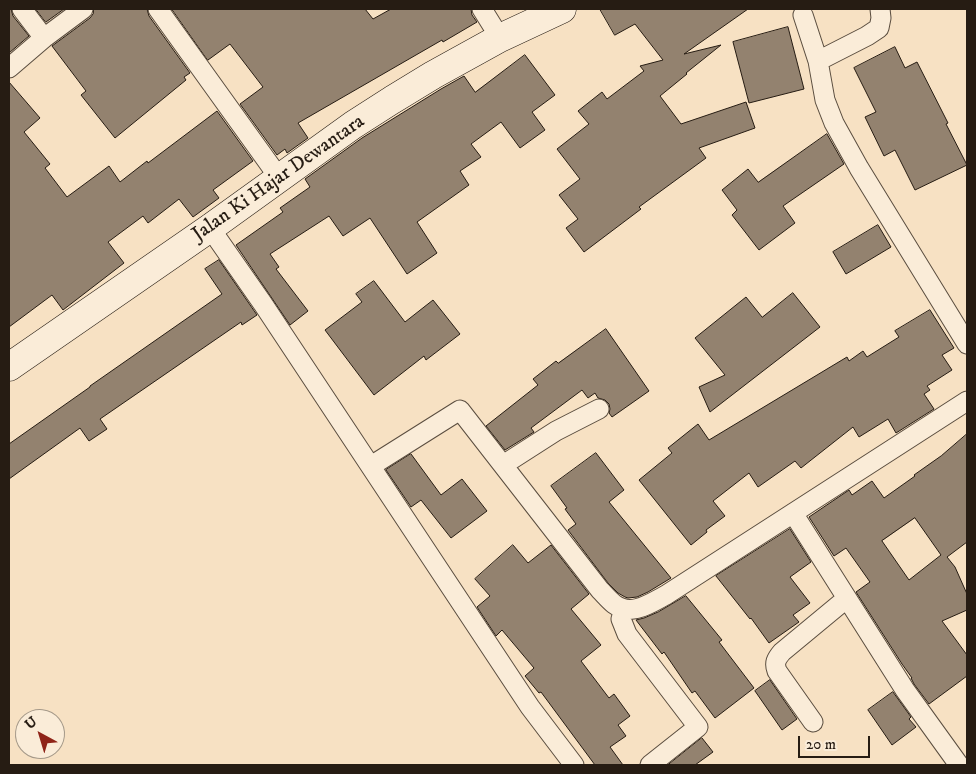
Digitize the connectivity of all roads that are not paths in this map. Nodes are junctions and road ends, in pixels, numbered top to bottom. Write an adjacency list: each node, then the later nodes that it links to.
1 (22, 9): 8 (street)
2 (83, 9): 8 (street)
3 (158, 9): 12 (street)
4 (482, 9): 9 (street)
5 (562, 9): 9 (street, Jalan Ki Hajar Dewantara)
6 (880, 9): 10 (street)
7 (803, 15): 10 (street)
8 (44, 38): 11 (street)
9 (500, 38): 12 (street, Jalan Ki Hajar Dewantara)
10 (818, 61): 14 (street)
11 (9, 68)
12 (280, 179): 13 (street, Jalan Ki Hajar Dewantara)
13 (210, 228): 15 (street, Jalan Ki Hajar Dewantara); 19 (street)
14 (967, 344)
15 (9, 367)
16 (967, 400): 20 (street)
17 (600, 409): 18 (street)
18 (503, 465): 19 (street); 22 (street)
19 (371, 466): 24 (street)
20 (793, 513): 21 (street); 22 (street)
21 (846, 599): 23 (street); 26 (street)
22 (624, 610): 25 (street)
23 (813, 722)
24 (574, 765)
25 (650, 765)
26 (959, 765)

